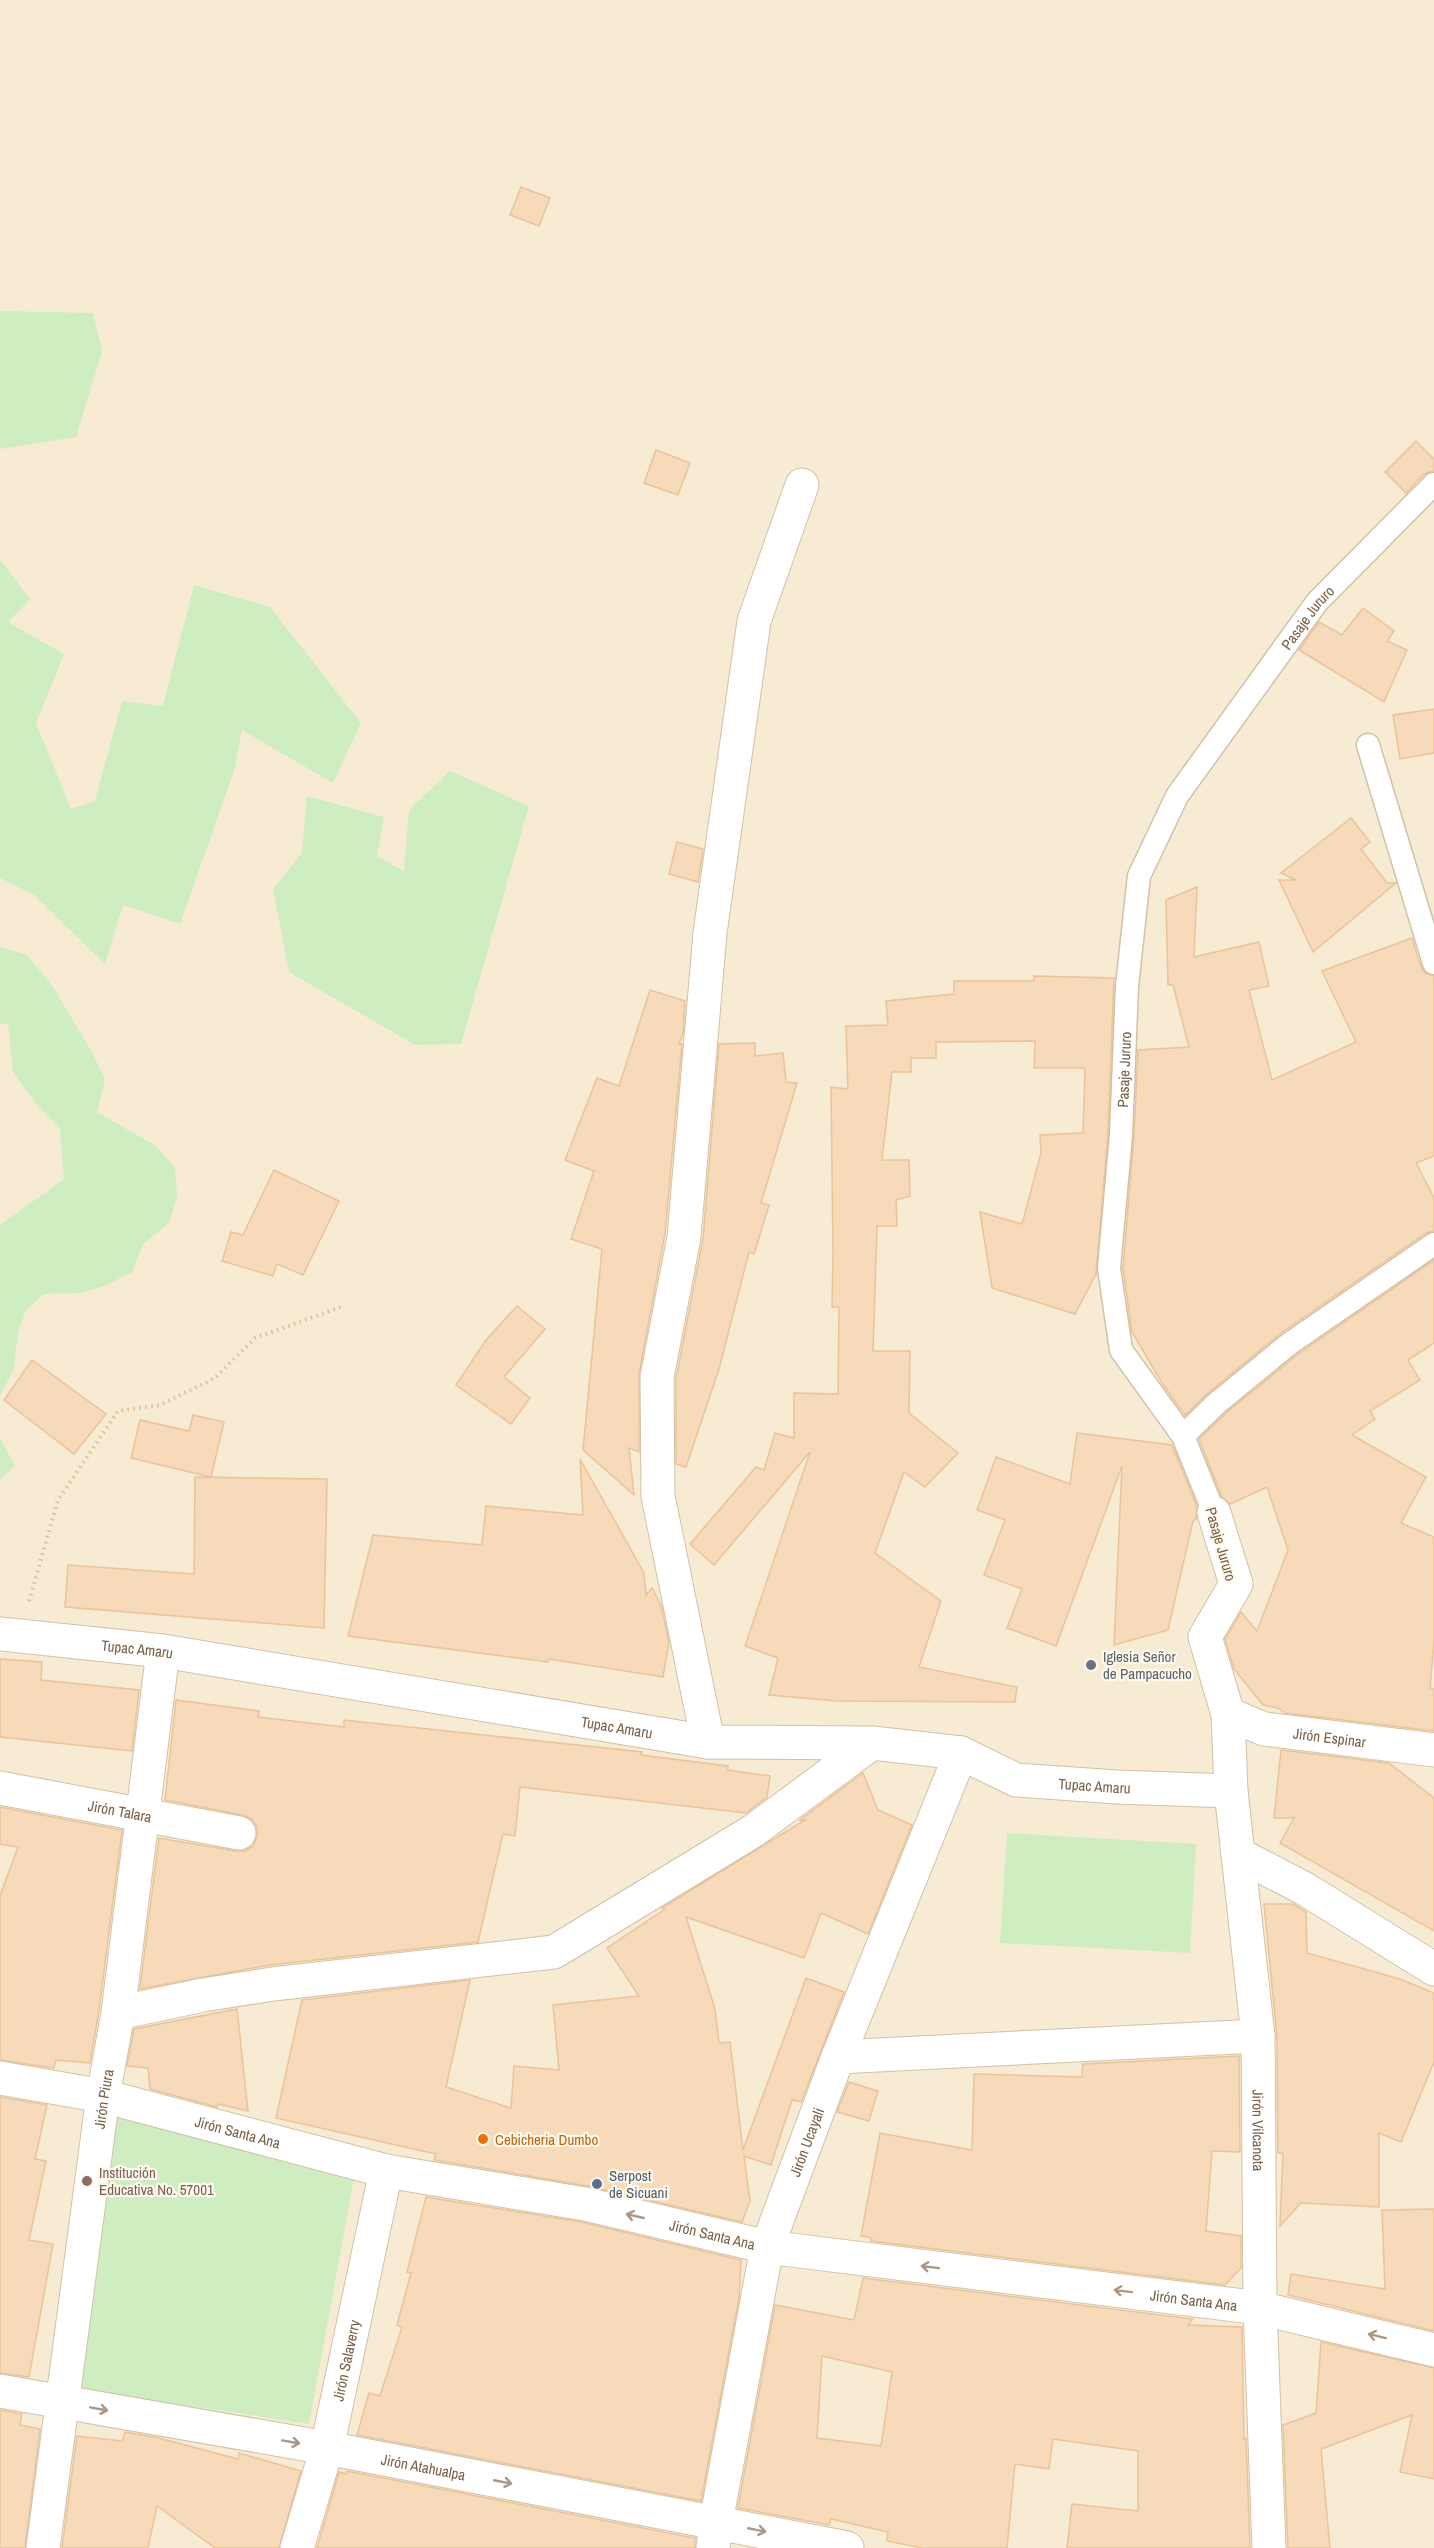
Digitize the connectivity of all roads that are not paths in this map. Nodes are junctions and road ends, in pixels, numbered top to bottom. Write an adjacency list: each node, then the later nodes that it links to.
1 (1434, 484): 6 (lane, Pasaje Jururo)
2 (802, 485): 11 (street)
3 (1368, 745): 4 (lane)
4 (1434, 963)
5 (1434, 1244): 6 (lane)
6 (1183, 1436): 7 (lane, Pasaje Jururo)
7 (1214, 1513): 10 (street, Pasaje Jururo)
8 (9, 1635): 9 (street, Tupac Amaru)
9 (163, 1651): 11 (street, Tupac Amaru); 17 (street, Jirón Piura)
10 (1228, 1714): 13 (street, Jirón Espinar); 16 (street, Jirón Vilcanota)
11 (708, 1742): 12 (street, Tupac Amaru)
12 (872, 1743): 14 (street, Tupac Amaru); 21 (street)
13 (1434, 1750)
14 (961, 1753): 16 (street, Tupac Amaru); 23 (street, Jirón Ucayali)
15 (0, 1788): 17 (street, Jirón Talara)
16 (1231, 1791): 19 (street, Jirón Vilcanota)
17 (142, 1815): 18 (street, Jirón Talara); 21 (street, Jirón Piura)
18 (239, 1833)
19 (1238, 1854): 20 (street); 22 (street, Jirón Vilcanota)
20 (1434, 1969)
21 (118, 2013): 25 (street, Jirón Piura)
22 (1258, 2036): 23 (street); 28 (street, Jirón Vilcanota)
23 (838, 2057): 27 (street, Jirón Ucayali)
24 (0, 2078): 25 (street, Jirón Santa Ana)
25 (103, 2096): 26 (street, Jirón Santa Ana); 31 (street, Jirón Piura)
26 (386, 2171): 27 (street, Jirón Santa Ana, one-way to 26); 32 (street, Jirón Salaverry)
27 (767, 2247): 28 (street, Jirón Santa Ana, one-way to 27); 33 (street, Jirón Ucayali)
28 (1260, 2308): 29 (street, Jirón Santa Ana, one-way to 28); 37 (street, Jirón Vilcanota)
29 (1434, 2350)
30 (0, 2391): 31 (street, Jirón Atahualpa)
31 (62, 2403): 32 (street, Jirón Atahualpa, one-way to 32); 34 (street, Jirón Piura)
32 (327, 2448): 33 (street, Jirón Atahualpa, one-way to 33); 35 (street, Jirón Salaverry)
33 (715, 2535): 36 (street, Jirón Atahualpa, one-way to 36)
34 (43, 2548)
35 (297, 2548)
36 (848, 2548)
37 (1269, 2548)

